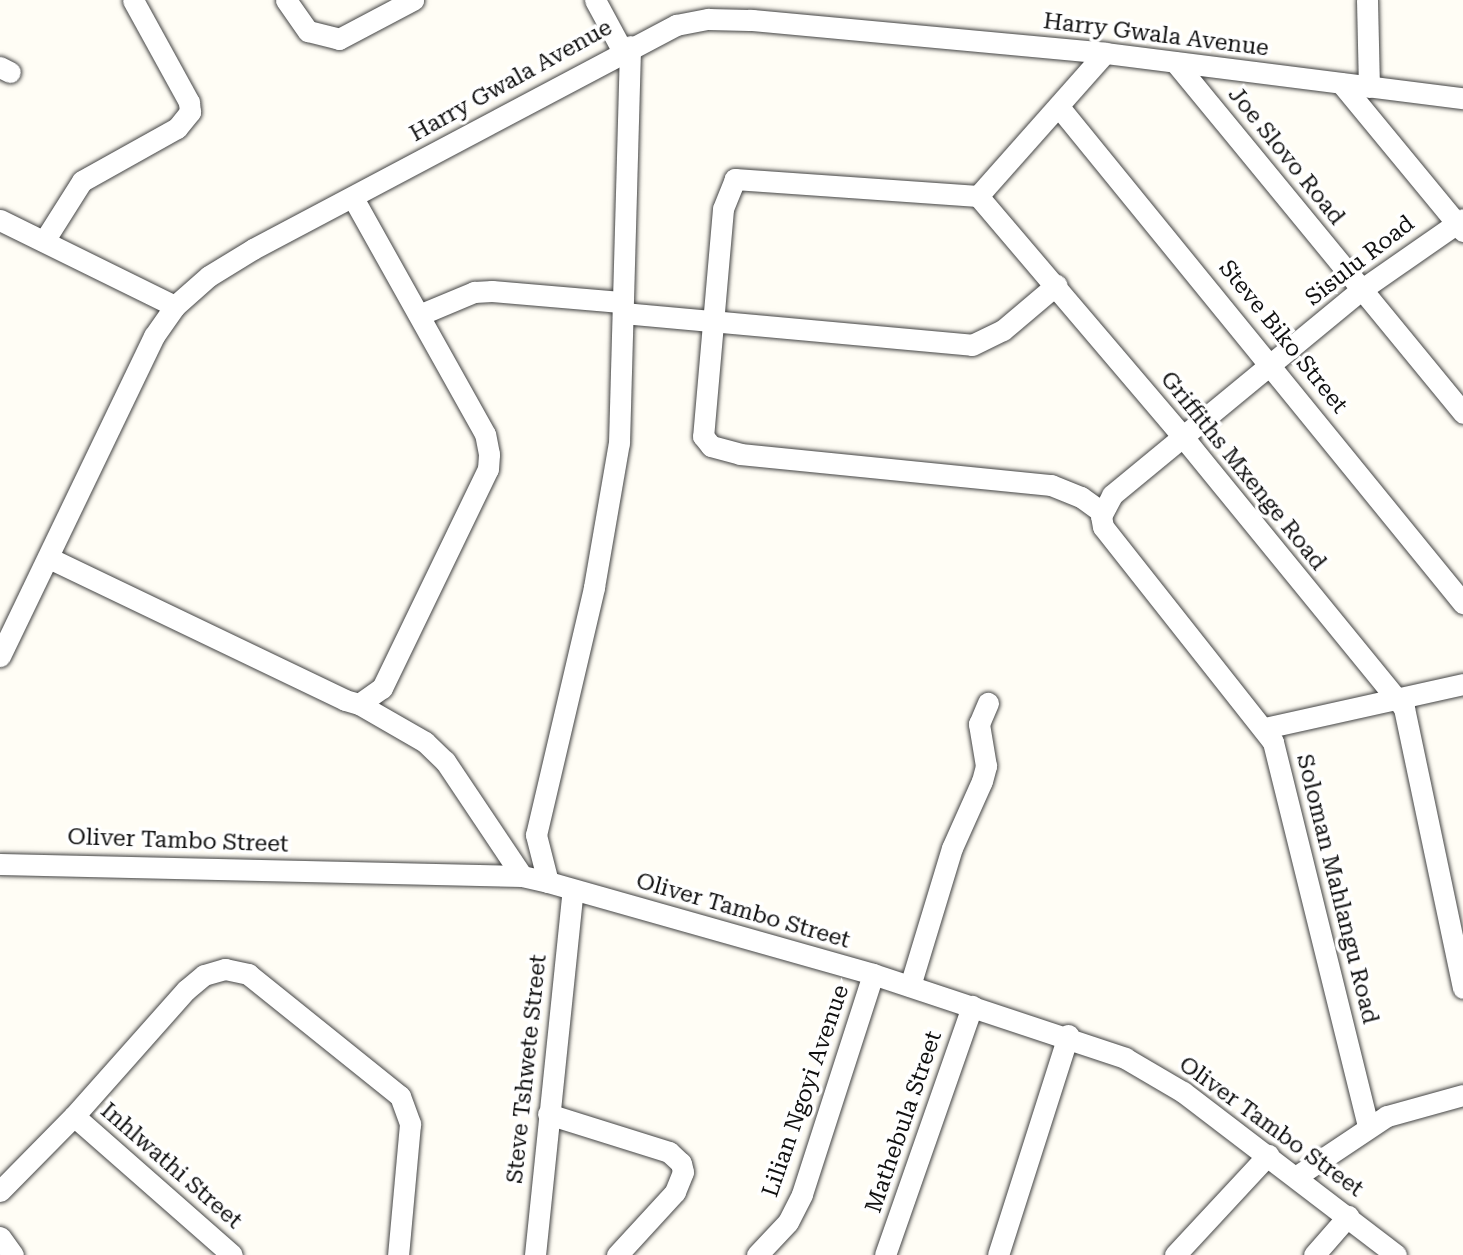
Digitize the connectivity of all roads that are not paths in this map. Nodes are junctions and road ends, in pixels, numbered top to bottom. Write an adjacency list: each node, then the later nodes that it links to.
1 (133, 0): 17 (street)
2 (286, 0): 3 (street)
3 (413, 0)
4 (595, 0): 6 (street)
5 (1367, 0): 10 (street)
6 (626, 48): 7 (street, Harry Gwala Avenue); 14 (street, Harry Gwala Avenue); 21 (street)
7 (1105, 53): 8 (street, Harry Gwala Avenue); 12 (street)
8 (1175, 62): 9 (street, Harry Gwala Avenue); 19 (street, Joe Slovo Road)
9 (1341, 83): 10 (street, Harry Gwala Avenue); 16 (street)
10 (1368, 86): 11 (street, Harry Gwala Avenue)
11 (1463, 98)
12 (1059, 107): 13 (street); 24 (street, Steve Biko Street)
13 (978, 196): 18 (street, Griffiths Mxenge Road); 23 (street)
14 (353, 198): 20 (street, Harry Gwala Avenue); 22 (street)
15 (0, 220): 17 (street)
16 (1460, 224): 19 (street, Sisulu Road)
17 (44, 241): 20 (street)
18 (1056, 285): 23 (street); 26 (street, Griffiths Mxenge Road)
19 (1361, 290): 24 (street, Sisulu Road); 25 (street, Joe Slovo Road)
20 (175, 306): 28 (street, Harry Gwala Avenue)
21 (622, 307): 22 (street); 23 (street); 38 (street)
22 (419, 315): 34 (street)
23 (713, 323): 27 (street)
24 (1273, 364): 26 (street, Sisulu Road); 29 (street, Steve Biko Street)
25 (1463, 413)
26 (1183, 437): 27 (street, Sisulu Road); 32 (street, Griffiths Mxenge Road)
27 (1102, 512): 35 (street, Soloman Mahlangu Road)
28 (49, 558): 30 (street, Harry Gwala Avenue); 34 (street)
29 (1463, 603)
30 (0, 656)
31 (1463, 684): 32 (street)
32 (1396, 697): 35 (street); 41 (street, Griffiths Mxenge Road)
33 (988, 703): 42 (street)
34 (359, 704): 37 (street)
35 (1265, 728): 48 (street, Soloman Mahlangu Road)
36 (0, 864): 37 (street, Oliver Tambo Street)
37 (522, 876): 38 (street, Oliver Tambo Street)
38 (548, 882): 39 (street, Oliver Tambo Street)
39 (573, 890): 40 (street, Oliver Tambo Street); 46 (street, Steve Tshwete Street)
40 (873, 974): 42 (street, Oliver Tambo Street); 59 (street, Lilian Ngoyi Avenue)
41 (1463, 985)
42 (909, 986): 43 (street, Oliver Tambo Street)
43 (972, 1006): 44 (street, Oliver Tambo Street); 60 (street, Mathebula Street)
44 (1068, 1035): 49 (street, Oliver Tambo Street); 61 (street)
45 (1463, 1095): 48 (street)
46 (548, 1114): 57 (street, Steve Tshwete Street); 58 (street)
47 (74, 1116): 51 (street); 55 (street, Inhlwathi Street); 56 (street)
48 (1368, 1126): 50 (street)
49 (1268, 1155): 50 (street, Oliver Tambo Street); 62 (street)
50 (1297, 1176): 52 (street, Oliver Tambo Street)
51 (0, 1191)
52 (1348, 1216): 63 (street); 64 (street, Oliver Tambo Street)
53 (0, 1237): 54 (street)
54 (13, 1255)
55 (233, 1255)
56 (398, 1255)
57 (535, 1255)
58 (617, 1255)
59 (757, 1255)
60 (885, 1255)
61 (998, 1255)
62 (1175, 1255)
63 (1314, 1255)
64 (1396, 1255)

